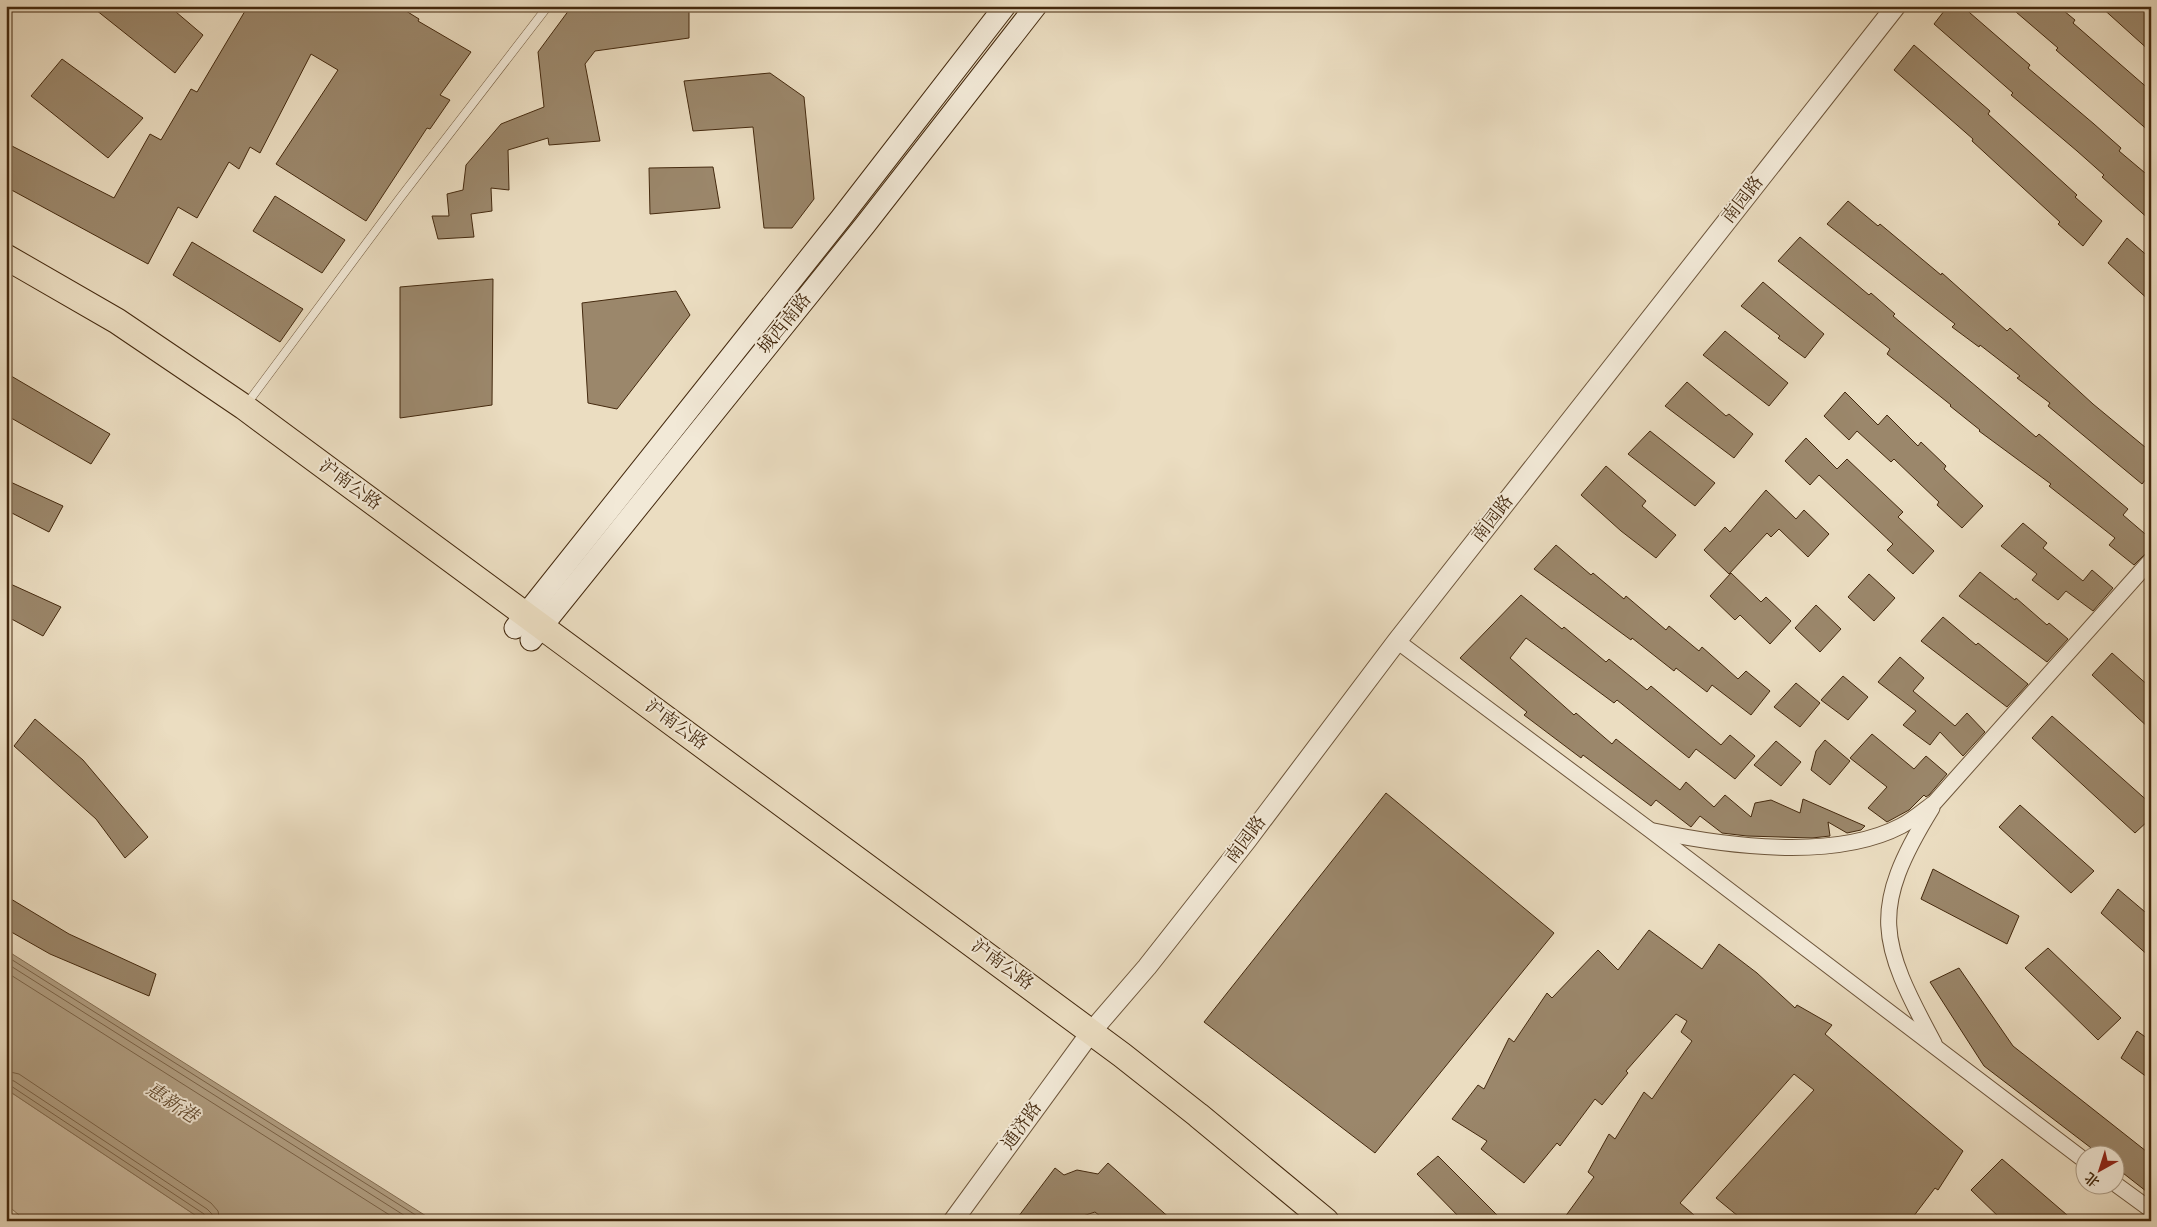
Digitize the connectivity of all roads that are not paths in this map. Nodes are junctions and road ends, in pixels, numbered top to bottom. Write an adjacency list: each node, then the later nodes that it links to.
1 (548, 6): 7 (lane)
2 (1005, 6): 9 (main road, 城西南路)
3 (1036, 6): 9 (main road, 城西南路)
4 (1896, 6): 10 (street, 南园路)
5 (6, 257): 7 (main road, 沪南公路)
6 (6, 276): 9 (main road, 沪南公路)
7 (244, 407): 9 (main road, 沪南公路)
8 (2151, 560): 11 (street)
9 (528, 627): 13 (main road, 沪南公路)
10 (1397, 641): 12 (street); 13 (street, 南园路)
11 (1935, 802): 12 (street); 14 (street)
12 (1650, 830): 14 (street)
13 (1086, 1038): 18 (street, 通济路); 19 (main road, 沪南公路); 20 (main road, 沪南公路)
14 (1937, 1048): 15 (street)
15 (2074, 1152)
16 (2124, 1190): 17 (street)
17 (2151, 1210)
18 (953, 1221)
19 (1300, 1221)
20 (1326, 1221)

